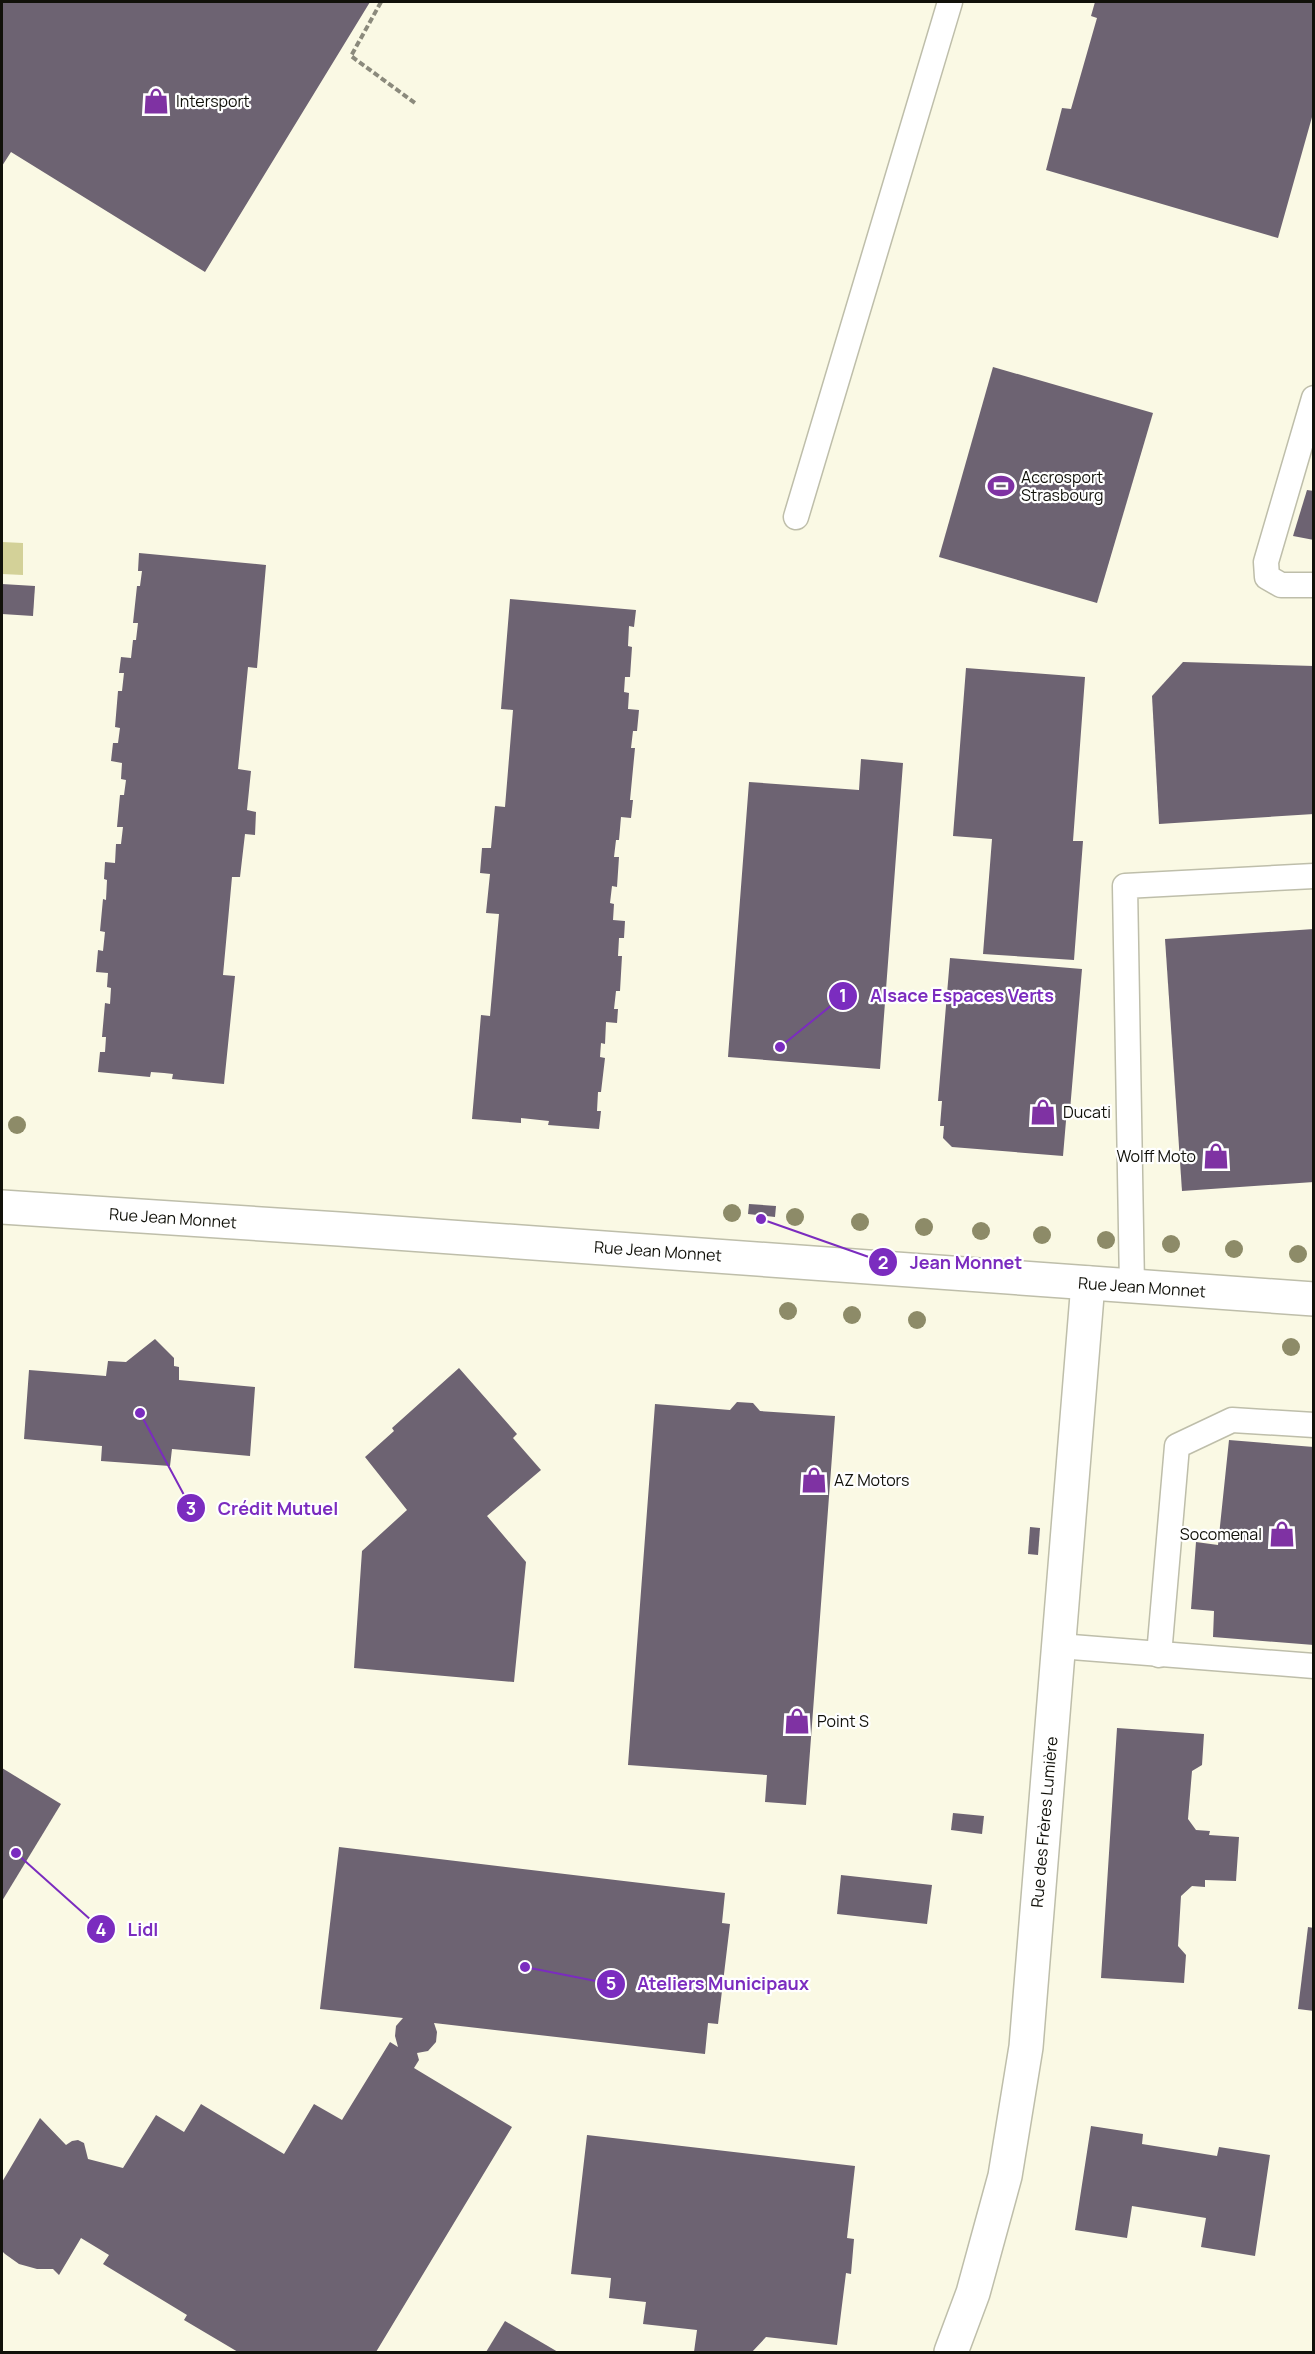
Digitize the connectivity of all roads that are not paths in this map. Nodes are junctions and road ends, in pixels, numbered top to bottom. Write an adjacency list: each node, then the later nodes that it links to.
1 (950, 2): 3 (lane)
2 (1314, 398): 4 (lane)
3 (796, 517)
4 (1314, 585)
5 (1314, 876): 8 (lane)
6 (2, 1207): 7 (street, Rue Jean Monnet)
7 (1088, 1283): 8 (street, Rue Jean Monnet); 11 (street, Rue des Frères Lumière)
8 (1132, 1286): 9 (street, Rue Jean Monnet)
9 (1314, 1299)
10 (1314, 1425): 12 (lane)
11 (1059, 1646): 12 (lane); 14 (street, Rue des Frères Lumière)
12 (1159, 1655): 13 (lane)
13 (1314, 1666)
14 (952, 2352)

